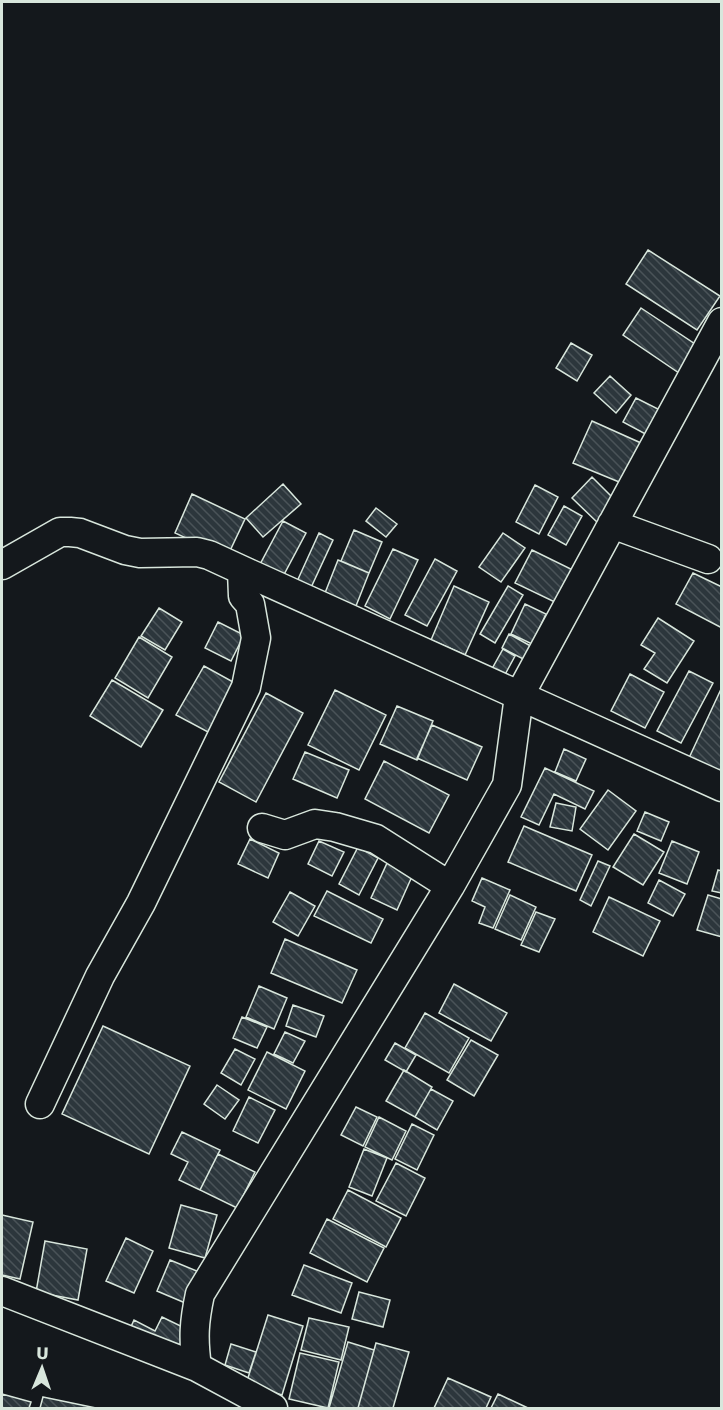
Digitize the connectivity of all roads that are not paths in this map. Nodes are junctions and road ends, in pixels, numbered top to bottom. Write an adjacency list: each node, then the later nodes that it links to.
1 (722, 322): 2 (street)
2 (612, 524): 3 (street); 6 (street)
3 (708, 559)
4 (2, 565): 5 (street)
5 (242, 571): 6 (street); 10 (street)
6 (519, 696): 7 (street); 9 (street)
7 (722, 787)
8 (262, 828): 9 (street)
9 (450, 886): 12 (street)
10 (40, 1104)
11 (2, 1291): 12 (street)
12 (197, 1366): 13 (street)
13 (263, 1406)

